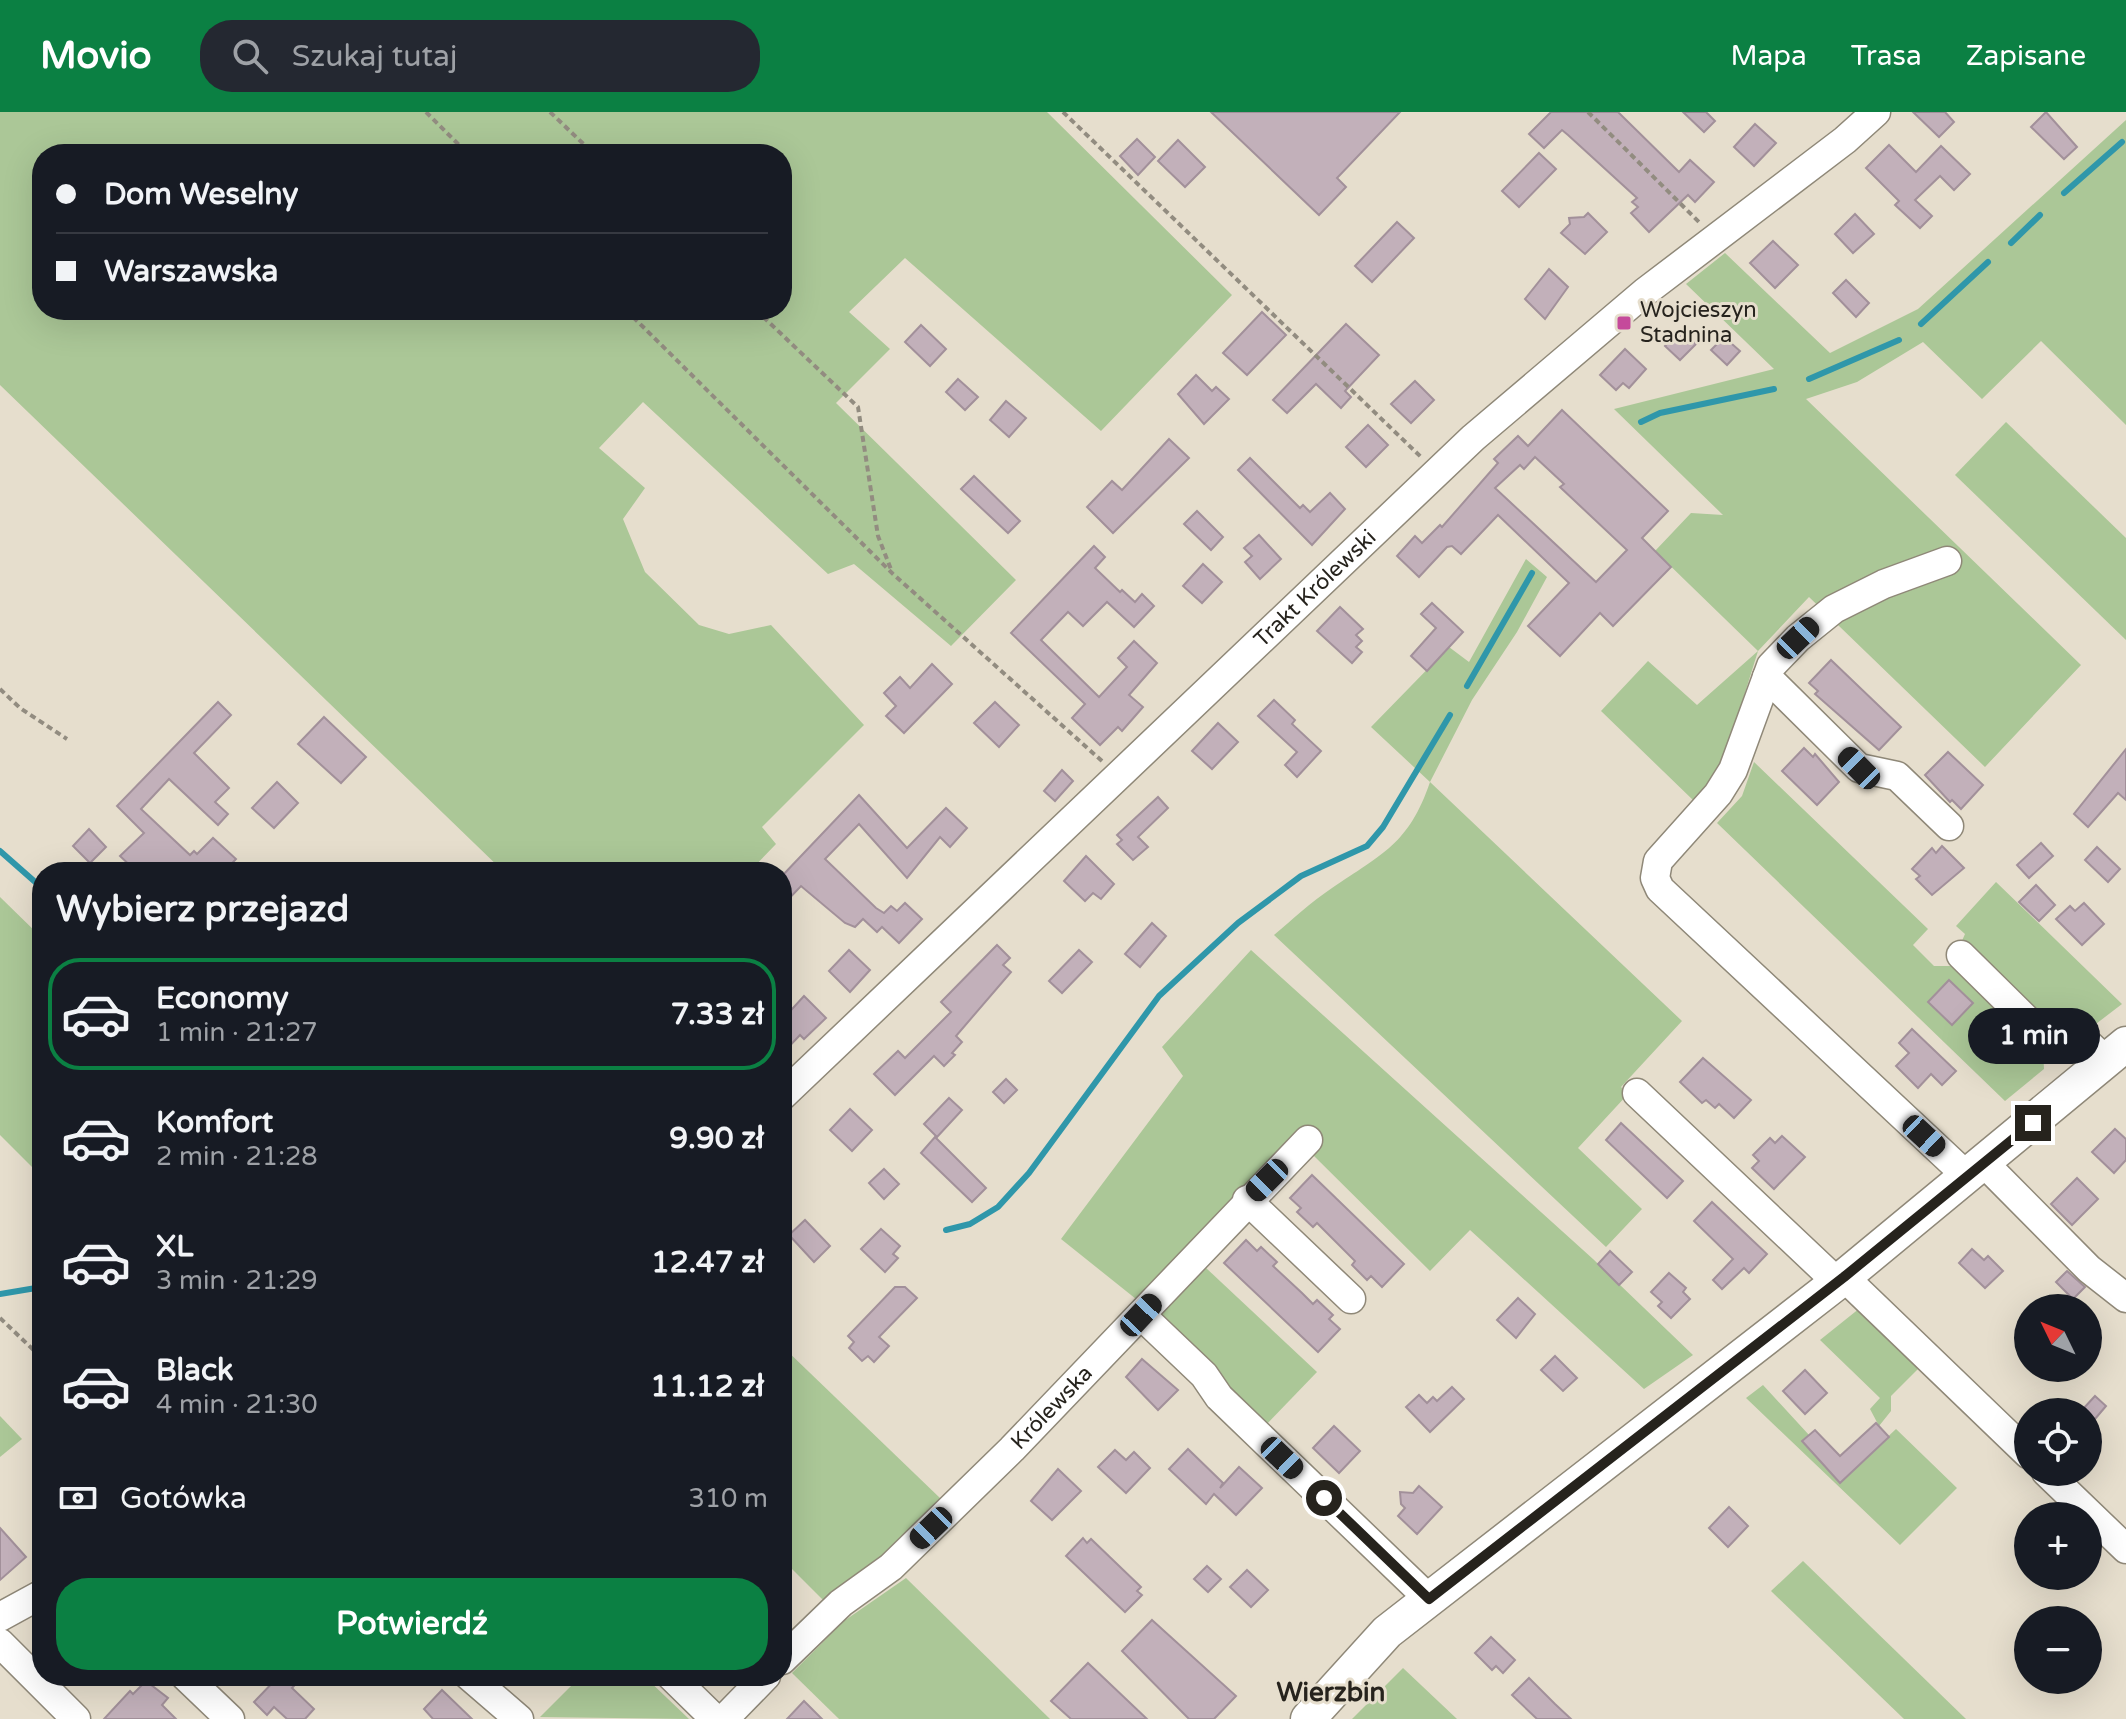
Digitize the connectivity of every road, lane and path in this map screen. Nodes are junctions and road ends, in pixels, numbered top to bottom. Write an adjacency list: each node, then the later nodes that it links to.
1 (426, 112): 6 (path)
2 (550, 112): 7 (path)
3 (1063, 112): 11 (path)
4 (1588, 112): 8 (path)
5 (1876, 112): 8 (street, Trakt Królewski)
6 (458, 144)
7 (584, 144)
8 (1715, 237): 11 (street, Trakt Królewski)
9 (636, 320): 13 (path)
10 (767, 320): 13 (path)
11 (1439, 470): 17 (street, Trakt Królewski)
12 (1947, 561): 14 (street)
13 (893, 574): 17 (path)
14 (1767, 677): 18 (street); 24 (street)
15 (0, 689): 16 (path)
16 (67, 739)
17 (1120, 777): 21 (street, Trakt Królewski)
18 (1949, 826)
19 (1961, 955): 20 (street)
20 (2116, 1053): 24 (main road)
21 (792, 1087)
22 (1637, 1093): 26 (street)
23 (1308, 1140): 25 (street, Królewska)
24 (1976, 1170): 26 (main road); 27 (street)
25 (1247, 1200): 28 (street); 29 (street, Królewska)
26 (1840, 1280): 32 (street); 36 (main road)
27 (2126, 1298)
28 (1351, 1299)
29 (1141, 1315): 36 (street); 39 (street, Królewska)
30 (0, 1318): 31 (path)
31 (32, 1348)
32 (2014, 1441)
33 (2061, 1486): 34 (street)
34 (2126, 1549)
35 (32, 1599): 37 (street)
36 (1429, 1599): 51 (main road)
37 (0, 1617)
38 (0, 1643): 40 (street)
39 (792, 1650)
40 (32, 1675)
41 (43, 1686): 46 (street)
42 (195, 1686): 47 (street)
43 (481, 1686): 48 (street)
44 (681, 1686): 49 (street)
45 (756, 1686): 50 (street)
46 (76, 1719)
47 (230, 1719)
48 (519, 1719)
49 (715, 1719)
50 (724, 1719)
51 (1308, 1719)

